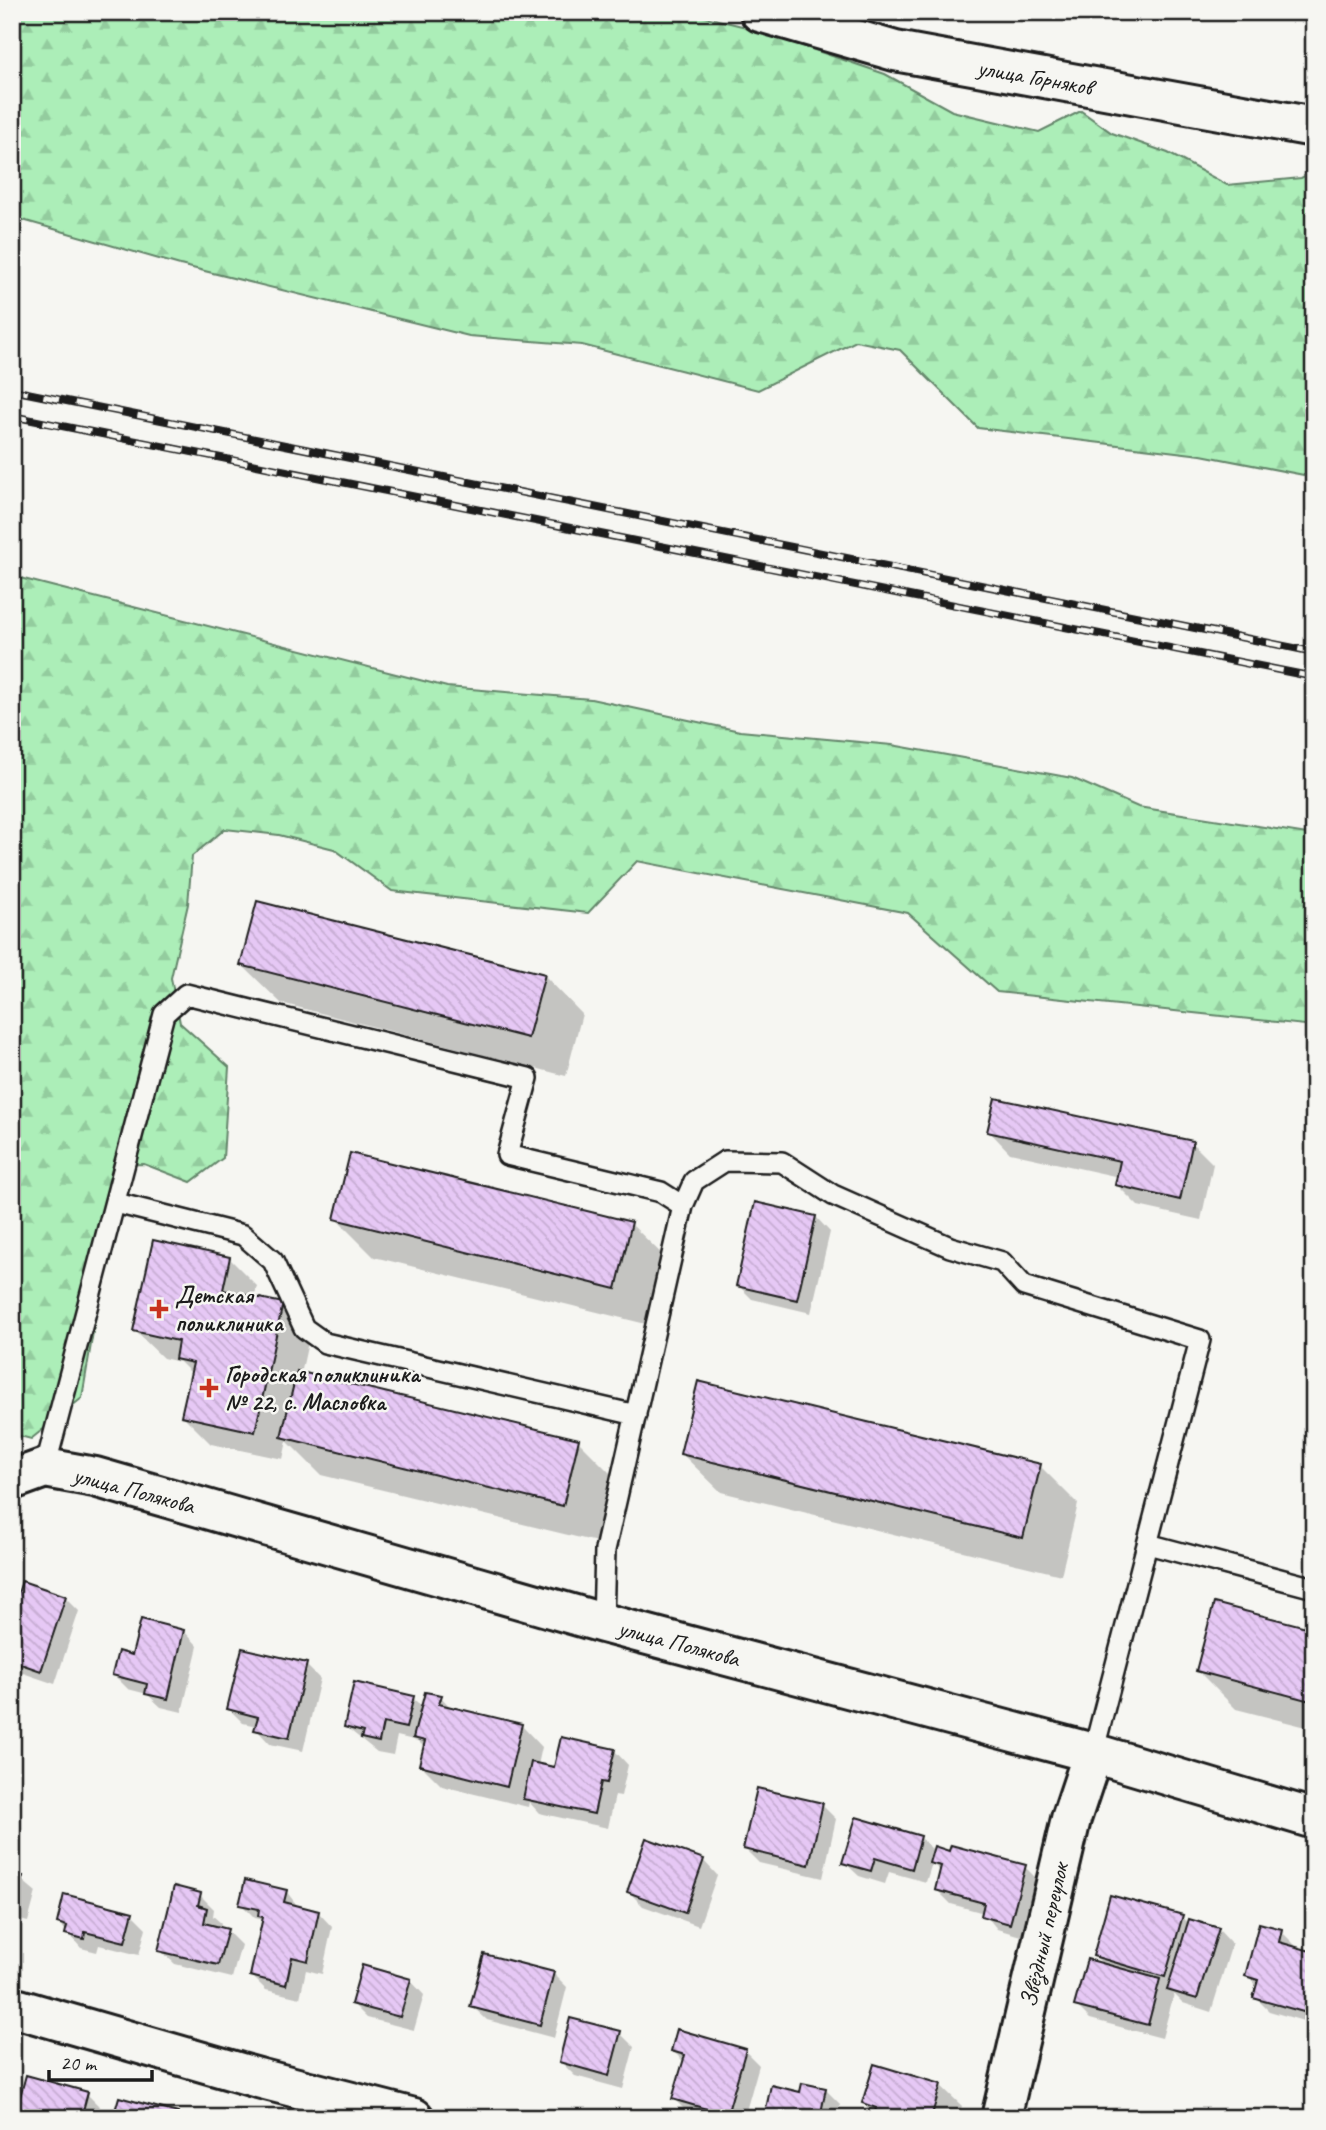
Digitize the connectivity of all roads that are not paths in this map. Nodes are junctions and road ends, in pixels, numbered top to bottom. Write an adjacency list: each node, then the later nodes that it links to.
1 (760, 12): 2 (street, улица Горняков)
2 (1314, 127)
3 (116, 1203): 4 (lane); 5 (lane); 6 (lane)
4 (683, 1206): 5 (lane); 7 (lane)
5 (636, 1415): 9 (lane)
6 (29, 1474): 9 (street, улица Полякова)
7 (1149, 1544): 8 (lane); 10 (lane)
8 (1314, 1588)
9 (603, 1623): 10 (street, улица Полякова)
10 (1093, 1753): 11 (street, улица Полякова); 14 (street, Звёздный переулок)
11 (1314, 1819)
12 (12, 2007): 13 (street)
13 (414, 2118)
14 (1001, 2118)

